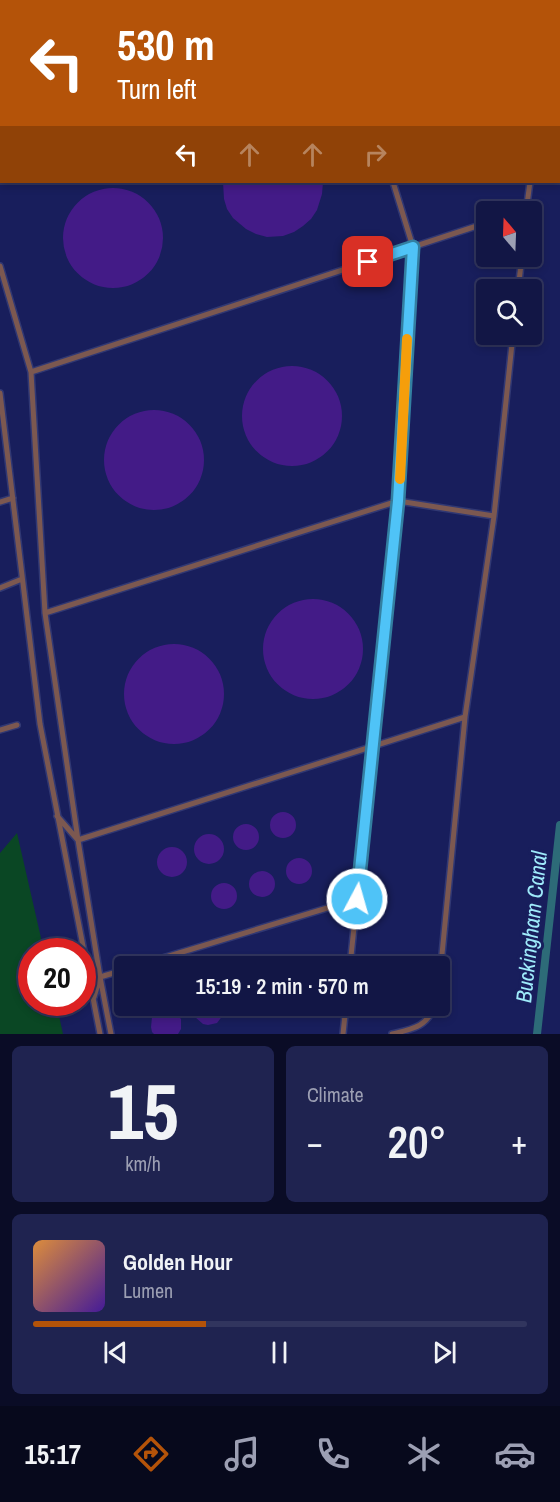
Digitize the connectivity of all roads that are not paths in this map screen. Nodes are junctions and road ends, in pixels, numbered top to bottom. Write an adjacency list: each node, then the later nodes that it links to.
1 (393, 183): 5 (lane)
2 (530, 183): 3 (lane)
3 (527, 201)
4 (476, 227): 5 (lane)
5 (413, 247): 8 (lane); 11 (lane)
6 (0, 266): 8 (lane)
7 (512, 345): 13 (lane)
8 (31, 372): 16 (lane)
9 (0, 393): 10 (lane)
10 (13, 498): 12 (lane); 14 (lane)
11 (398, 501): 13 (lane); 16 (lane); 20 (lane)
12 (0, 502)
13 (494, 516): 17 (lane)
14 (22, 579): 15 (lane); 21 (lane)
15 (0, 588)
16 (45, 613): 22 (lane)
17 (465, 717): 20 (lane); 27 (lane)
18 (17, 725): 19 (lane)
19 (0, 730)
20 (373, 746): 22 (lane); 23 (lane)
21 (57, 816): 22 (lane); 24 (lane)
22 (78, 840): 30 (lane)
23 (357, 899): 25 (lane); 26 (lane)
24 (82, 938)
25 (169, 956)
26 (351, 956)
27 (442, 956)
28 (114, 973): 30 (lane)
29 (96, 975): 30 (lane)
30 (100, 977): 31 (lane); 36 (lane)
31 (96, 989)
32 (96, 1013): 35 (lane)
33 (345, 1016): 37 (lane)
34 (430, 1016): 38 (lane)
35 (100, 1034)
36 (111, 1034)
37 (343, 1034)
38 (392, 1034)

